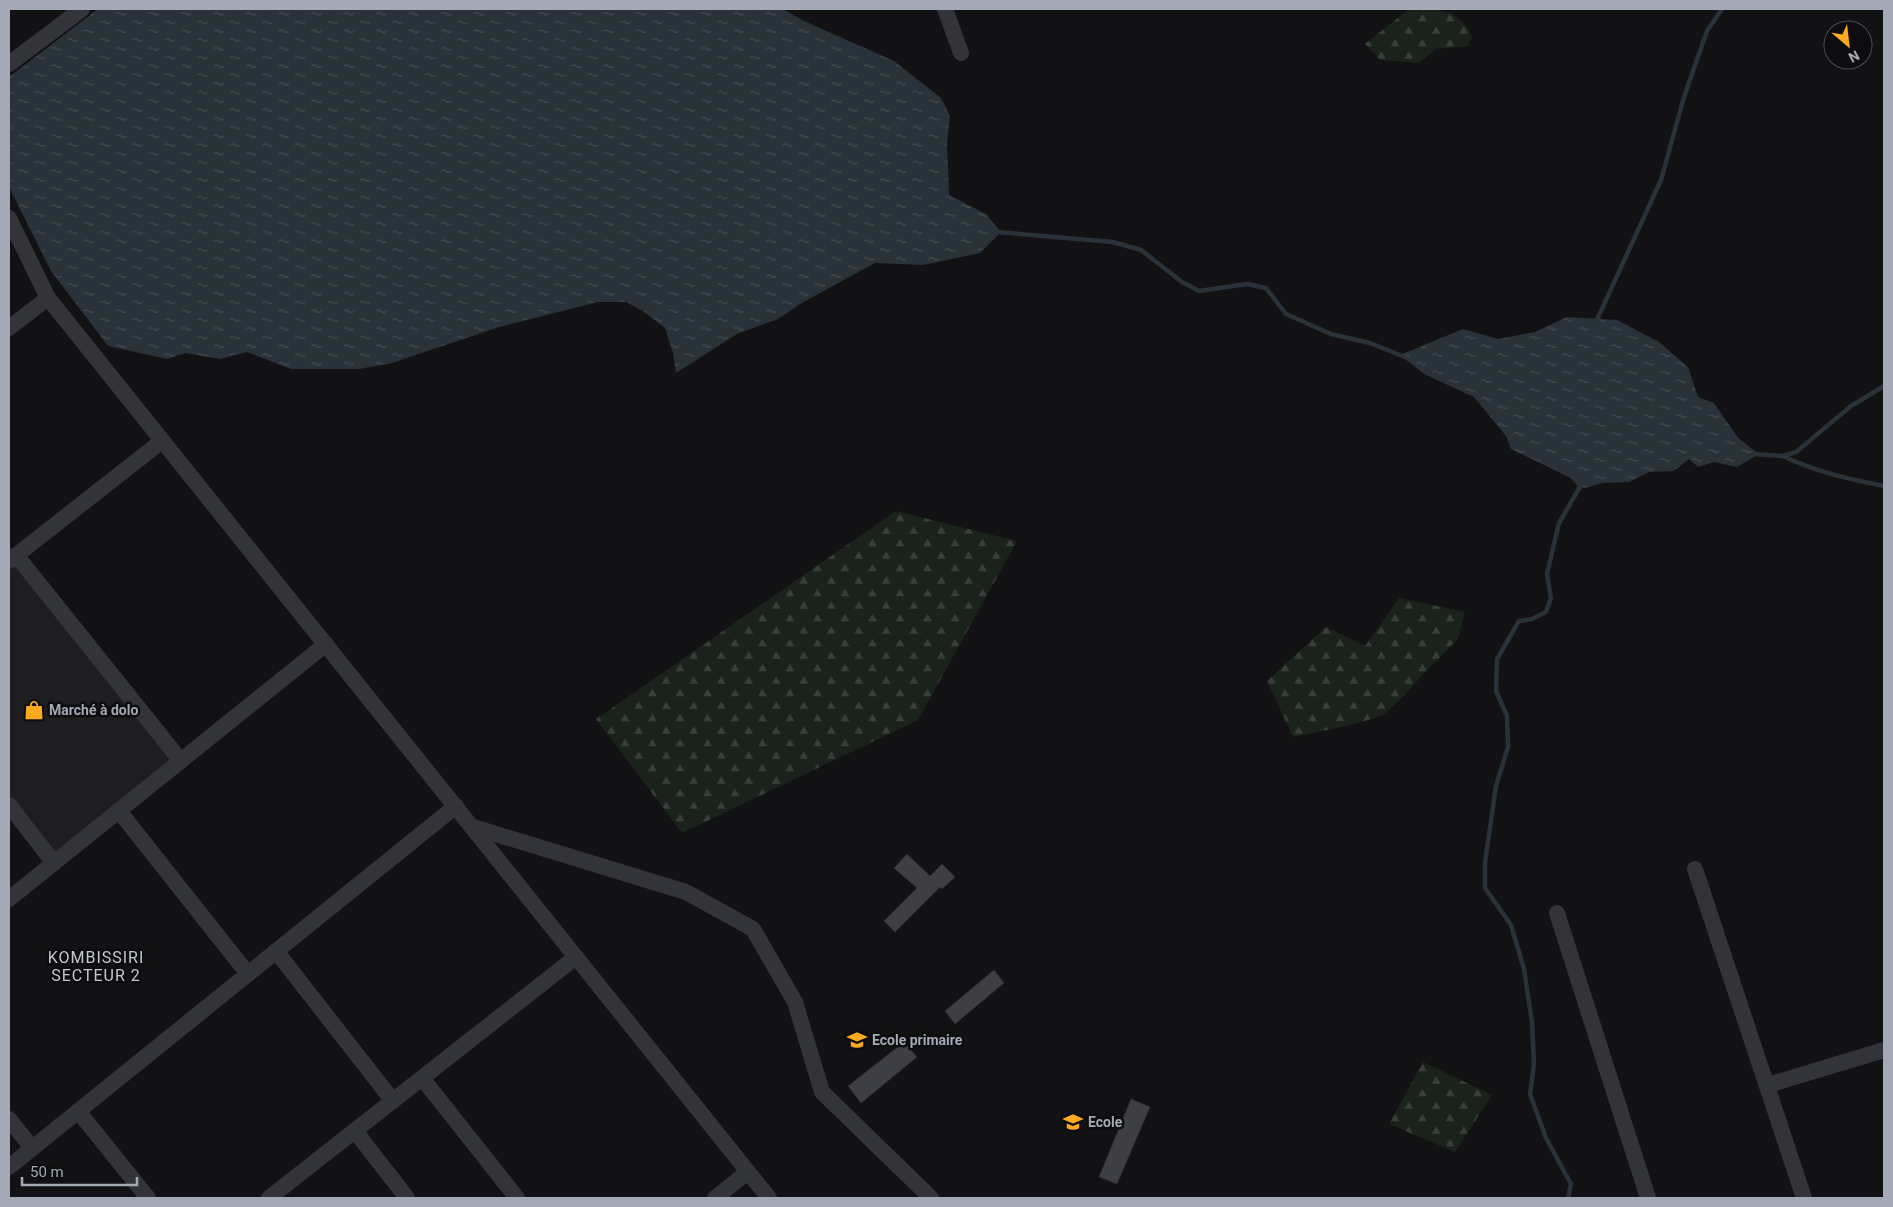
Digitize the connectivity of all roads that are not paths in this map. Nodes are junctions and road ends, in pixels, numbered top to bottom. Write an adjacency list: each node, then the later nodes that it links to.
1 (82, 9): 4 (street)
2 (945, 9): 3 (street)
3 (961, 53)
4 (9, 64)
5 (9, 218): 6 (street)
6 (48, 298): 7 (street); 8 (street)
7 (9, 328)
8 (162, 440): 9 (street); 10 (street)
9 (12, 558): 11 (street)
10 (326, 644): 11 (street); 13 (street)
11 (181, 761): 14 (street)
12 (9, 806): 16 (street)
13 (456, 806): 15 (street); 20 (street)
14 (119, 811): 16 (street); 22 (street)
15 (473, 827): 21 (street); 39 (street)
16 (54, 863): 18 (street)
17 (1695, 869): 25 (street)
18 (9, 899)
19 (1558, 913): 40 (street)
20 (276, 951): 22 (street); 26 (street)
21 (576, 957): 24 (street); 32 (street)
22 (248, 974): 27 (street)
23 (1884, 1050): 25 (street)
24 (422, 1078): 26 (street); 37 (street)
25 (1768, 1085): 41 (street)
26 (394, 1101): 29 (street)
27 (78, 1111): 30 (street); 34 (street)
28 (9, 1119): 30 (street)
29 (355, 1131): 35 (street); 36 (street)
30 (32, 1148): 31 (street)
31 (9, 1167)
32 (748, 1172): 33 (street); 38 (street)
33 (770, 1197)
34 (148, 1198)
35 (269, 1198)
36 (407, 1198)
37 (517, 1198)
38 (715, 1198)
39 (931, 1198)
40 (1648, 1198)
41 (1804, 1198)

